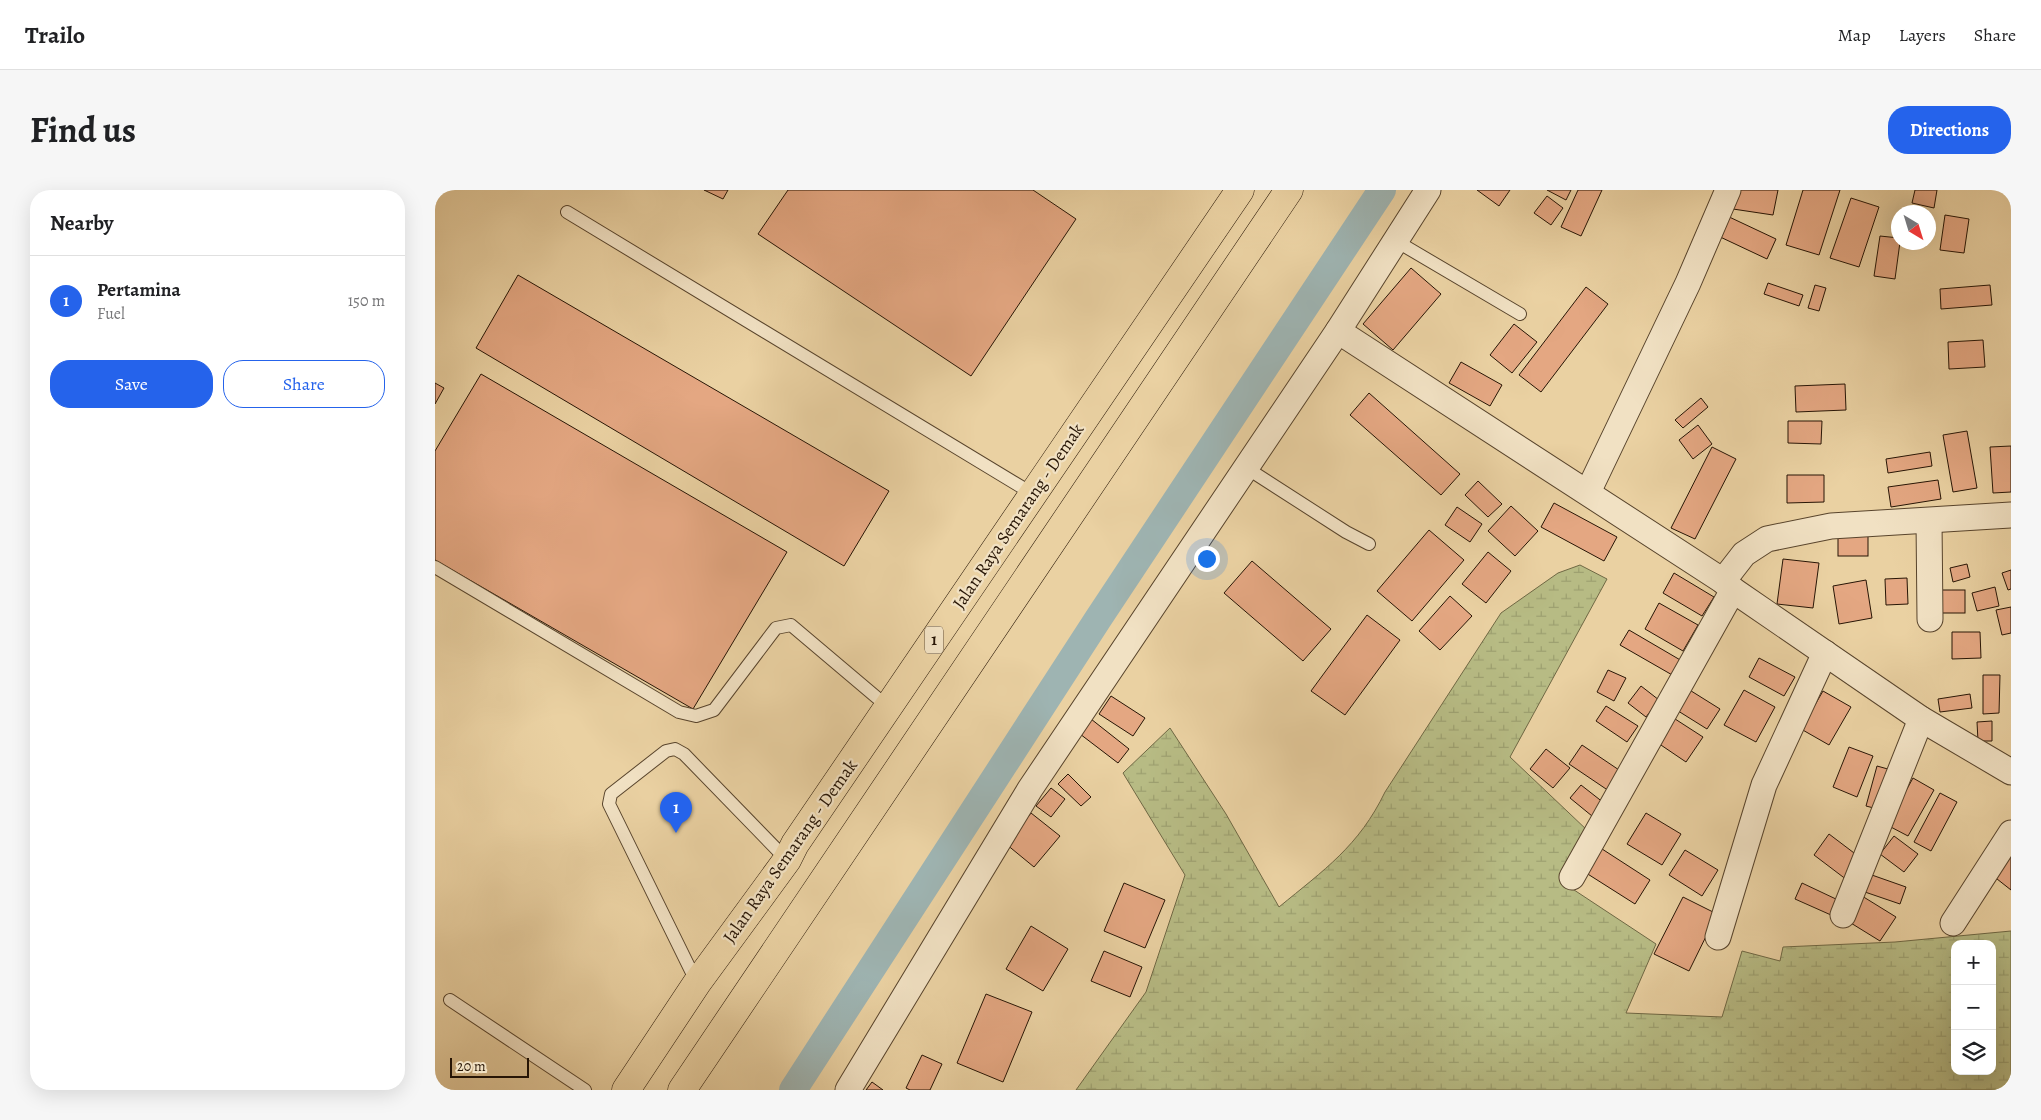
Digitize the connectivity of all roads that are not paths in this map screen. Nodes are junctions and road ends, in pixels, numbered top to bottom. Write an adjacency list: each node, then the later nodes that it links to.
1 (1241, 190): 11 (highway, Jalan Raya Semarang - Demak / 1)
2 (1289, 190): 32 (highway)
3 (1428, 190): 6 (street)
4 (1728, 190): 10 (street)
5 (567, 212): 11 (lane)
6 (1396, 241): 7 (lane); 8 (street)
7 (1520, 314)
8 (1338, 330): 9 (street); 10 (street)
9 (1245, 467): 14 (lane); 33 (street)
10 (1588, 492): 16 (street)
11 (1033, 494): 19 (highway, Jalan Raya Semarang - Demak / 1)
12 (2011, 515): 13 (street)
13 (1929, 521): 16 (street); 17 (street)
14 (1369, 544)
15 (435, 567): 19 (lane)
16 (1728, 585): 18 (street); 24 (street)
17 (1930, 619)
18 (1825, 653): 20 (street); 27 (street)
19 (888, 707): 23 (highway, Jalan Raya Semarang - Demak / 1)
20 (1921, 719): 21 (street); 25 (street)
21 (2011, 772)
22 (2011, 833): 26 (street)
23 (787, 860): 28 (highway, Jalan Raya Semarang - Demak / 1); 28 (lane)
24 (1572, 877)
25 (1843, 915)
26 (1953, 923)
27 (1718, 937)
28 (697, 983): 31 (highway, Jalan Raya Semarang - Demak / 1)
29 (450, 1000): 30 (lane)
30 (585, 1090)
31 (626, 1090)
32 (682, 1090)
33 (848, 1090)

